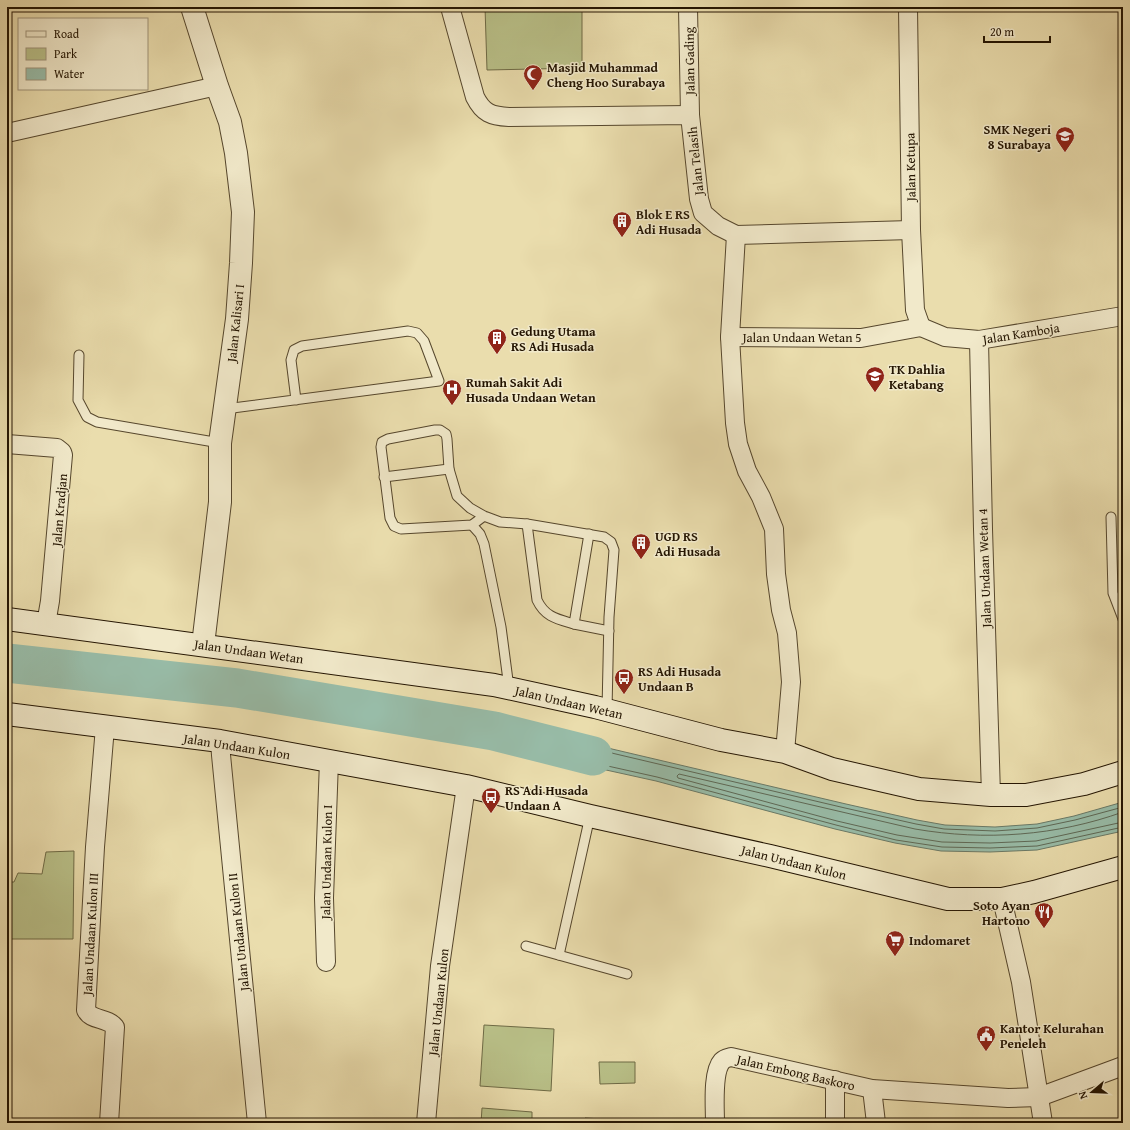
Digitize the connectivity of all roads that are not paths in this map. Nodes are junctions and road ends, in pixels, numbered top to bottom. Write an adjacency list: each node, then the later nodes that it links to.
1 (192, 7): 5 (main road, Jalan Kalisari I)
2 (450, 7): 6 (street, Jalan Telasih)
3 (688, 7): 6 (street, Jalan Gading)
4 (908, 7): 8 (street, Jalan Ketupa)
5 (217, 86): 7 (street); 16 (main road, Jalan Kalisari I)
6 (690, 115): 9 (street, Jalan Telasih)
7 (7, 133)
8 (911, 230): 9 (street, Jalan Telasih); 11 (street, Jalan Ketupa)
9 (736, 235): 12 (street)
10 (1123, 316): 13 (street, Jalan Kamboja)
11 (921, 327): 12 (street, Jalan Undaan Wetan 5); 13 (street, Jalan Kamboja)
12 (730, 336): 37 (street)
13 (979, 340): 41 (street, Jalan Undaan Wetan 4)
14 (79, 355): 17 (lane)
15 (296, 400): 15 (lane); 16 (lane)
16 (225, 409): 17 (main road, Jalan Kalisari I)
17 (220, 443): 31 (main road, Jalan Kalisari I)
18 (7, 444): 28 (street, Jalan Kradjan)
19 (449, 469): 20 (lane); 20 (lane); 21 (lane)
20 (384, 477): 24 (lane)
21 (484, 516): 23 (lane); 24 (lane)
22 (1112, 516): 27 (lane)
23 (527, 524): 25 (lane); 29 (lane)
24 (472, 525): 32 (lane)
25 (588, 534): 29 (lane); 30 (lane)
26 (7, 619): 28 (main road, Jalan Undaan Wetan)
27 (1123, 619)
28 (46, 624): 31 (main road, Jalan Undaan Wetan)
29 (574, 624): 30 (lane)
30 (609, 631): 33 (lane)
31 (203, 645): 32 (main road, Jalan Undaan Wetan)
32 (509, 688): 33 (main road, Jalan Undaan Wetan)
33 (607, 710): 37 (main road, Jalan Undaan Wetan)
34 (7, 714): 35 (main road, Jalan Undaan Kulon)
35 (105, 727): 36 (main road, Jalan Undaan Kulon); 53 (street, Jalan Undaan Kulon III)
36 (220, 741): 38 (main road, Jalan Undaan Kulon); 54 (street, Jalan Undaan Kulon II)
37 (785, 752): 41 (main road, Jalan Undaan Wetan)
38 (329, 762): 40 (main road, Jalan Undaan Kulon); 47 (street, Jalan Undaan Kulon I)
39 (1123, 772): 41 (main road, Jalan Undaan Wetan)
40 (466, 786): 42 (main road, Jalan Undaan Kulon); 55 (street, Jalan Undaan Kulon)
41 (991, 795)
42 (590, 816): 44 (main road, Jalan Undaan Kulon); 46 (lane)
43 (1123, 867): 44 (main road, Jalan Undaan Kulon)
44 (1002, 899): 52 (street)
45 (526, 946): 46 (lane)
46 (558, 955): 48 (lane)
47 (326, 962)
48 (627, 974)
49 (1123, 1066): 52 (street)
50 (835, 1080): 51 (street, Jalan Embong Baskoro); 56 (street, Jalan Embong Baskoro); 57 (street)
51 (872, 1089): 52 (street, Jalan Embong Baskoro); 58 (street)
52 (1039, 1098): 59 (street)
53 (109, 1123)
54 (257, 1123)
55 (426, 1123)
56 (715, 1123)
57 (835, 1123)
58 (876, 1123)
59 (1043, 1123)

